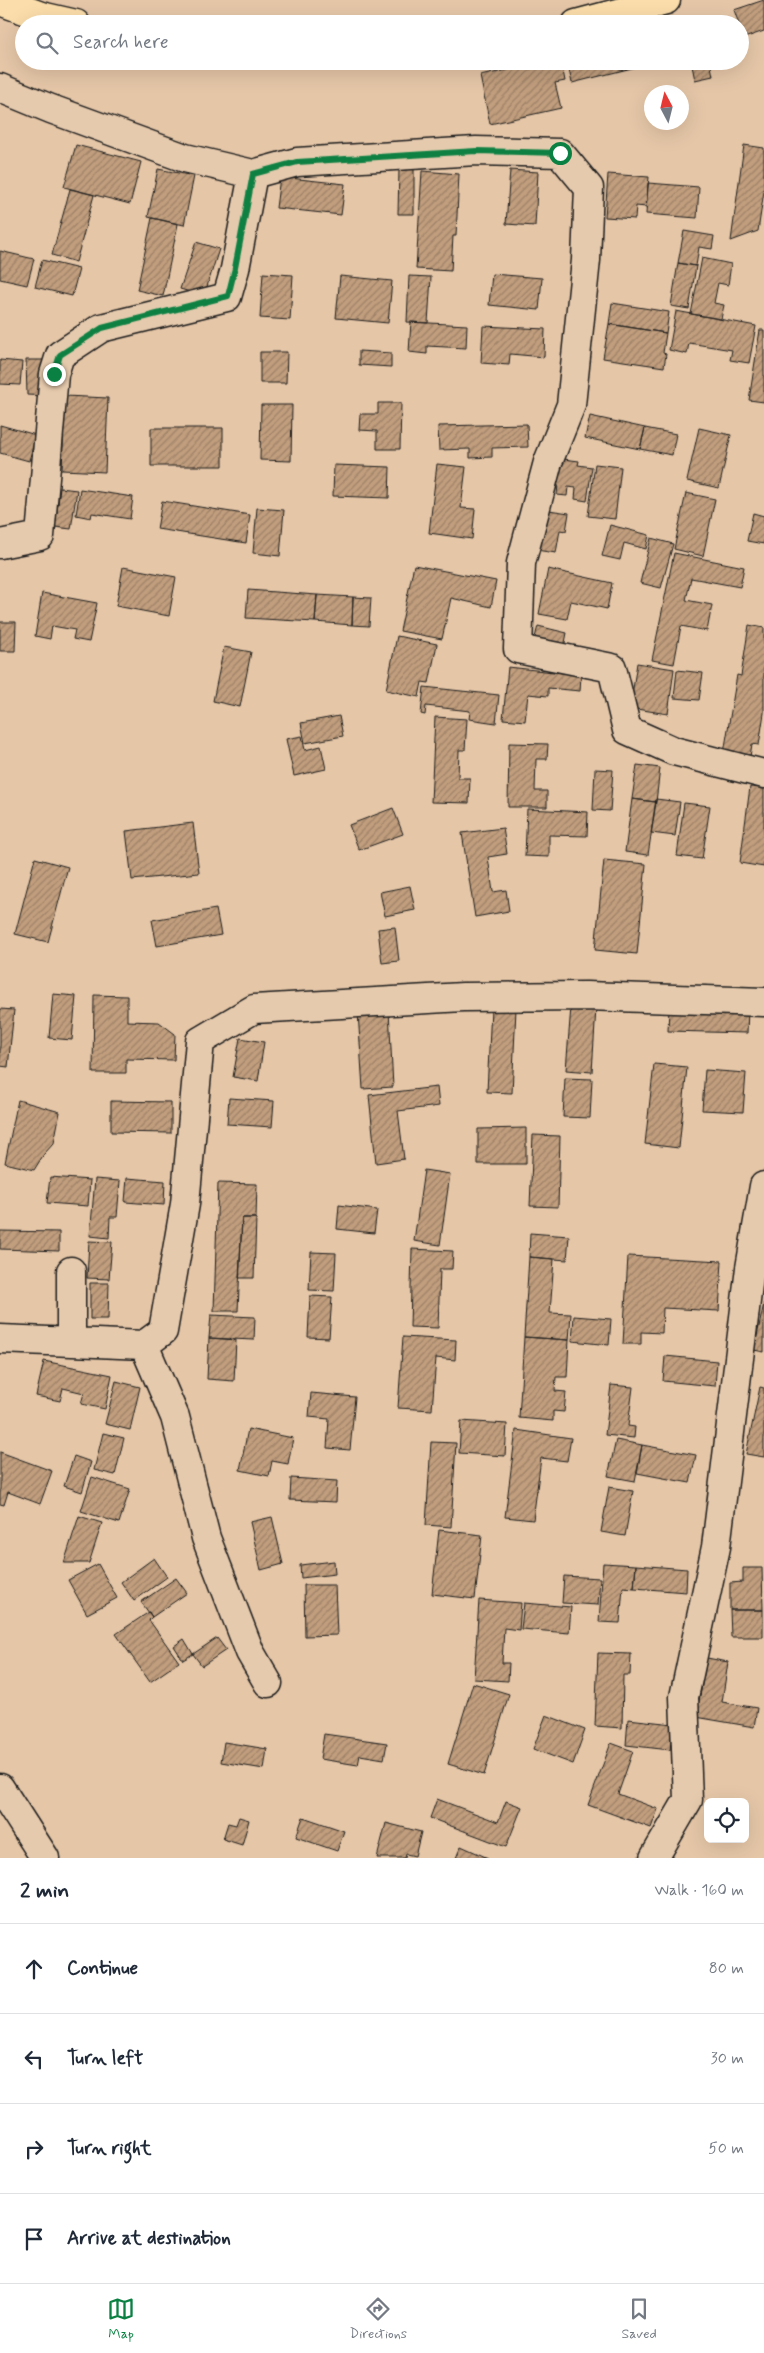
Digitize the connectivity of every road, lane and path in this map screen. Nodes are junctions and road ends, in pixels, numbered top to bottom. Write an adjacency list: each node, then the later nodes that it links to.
1 (666, 0): 4 (main road)
2 (0, 1): 3 (main road)
3 (38, 15)
4 (610, 15)
5 (0, 88): 6 (street)
6 (253, 174): 7 (street); 8 (street)
7 (0, 544)
8 (764, 774)
9 (764, 1002): 14 (street)
10 (764, 1186): 18 (street)
11 (71, 1271): 13 (street)
12 (0, 1339): 13 (street)
13 (71, 1342): 14 (street)
14 (144, 1345): 15 (street)
15 (268, 1683)
16 (0, 1788): 17 (street)
17 (45, 1858)
18 (654, 1858)

